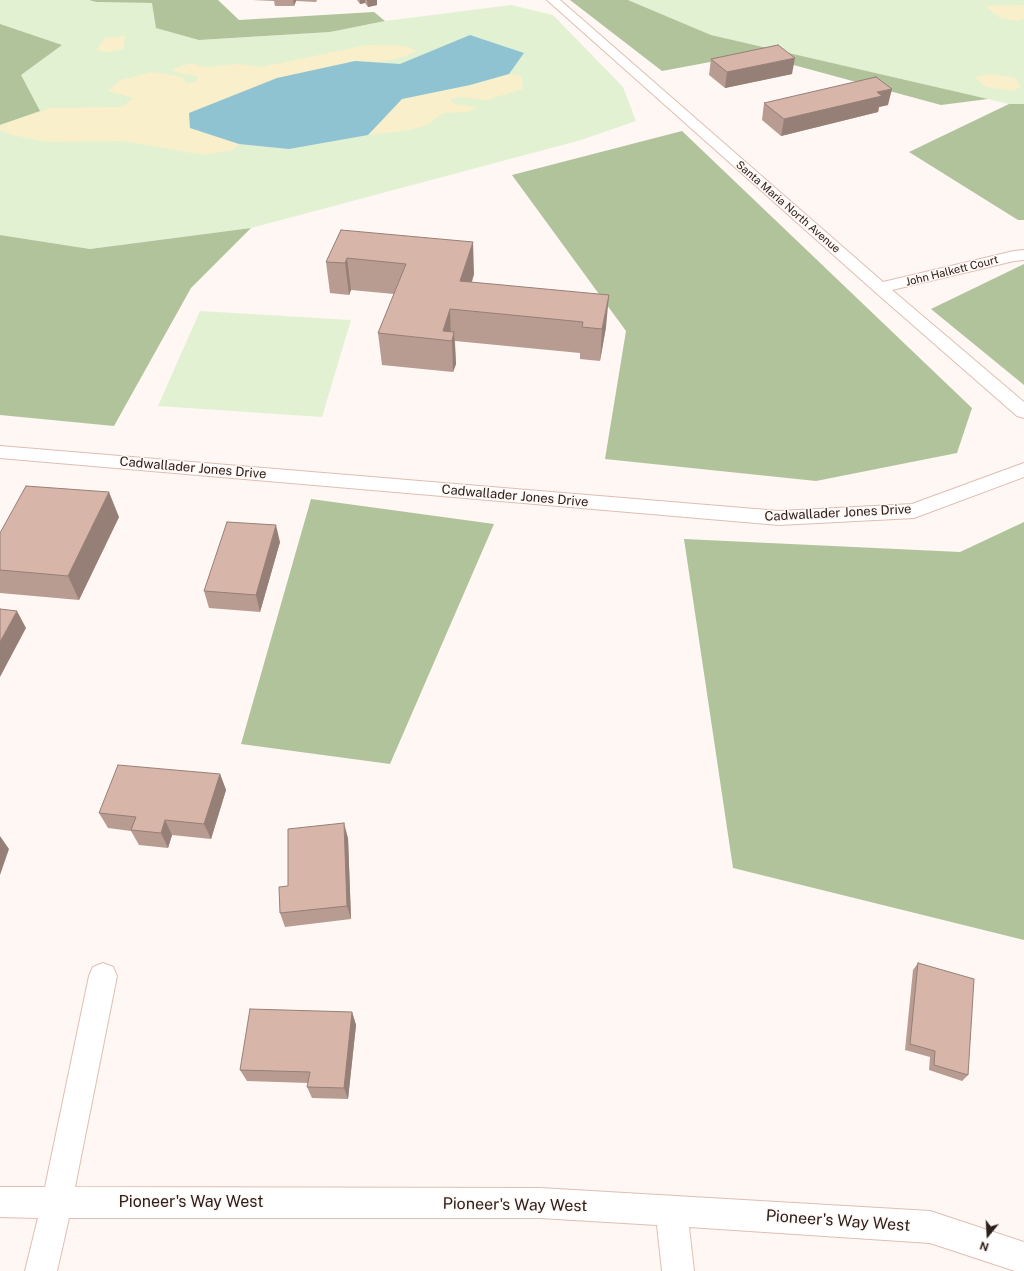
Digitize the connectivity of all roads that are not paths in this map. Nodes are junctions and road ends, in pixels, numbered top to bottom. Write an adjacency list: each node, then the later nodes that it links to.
1 (553, 0): 3 (street, Santa Maria North Avenue)
2 (1024, 255): 3 (street, John Halkett Court)
3 (880, 288): 4 (street, Santa Maria North Avenue)
4 (1024, 412)
5 (0, 452): 6 (street, Cadwallader Jones Drive)
6 (1024, 470)
7 (103, 976): 9 (street)
8 (0, 1202): 9 (street, Pioneer's Way West)
9 (57, 1202): 10 (street, Pioneer's Way West); 12 (street)
10 (671, 1210): 11 (street, Pioneer's Way West); 13 (street)
11 (1024, 1258)
12 (41, 1271)
13 (678, 1271)

